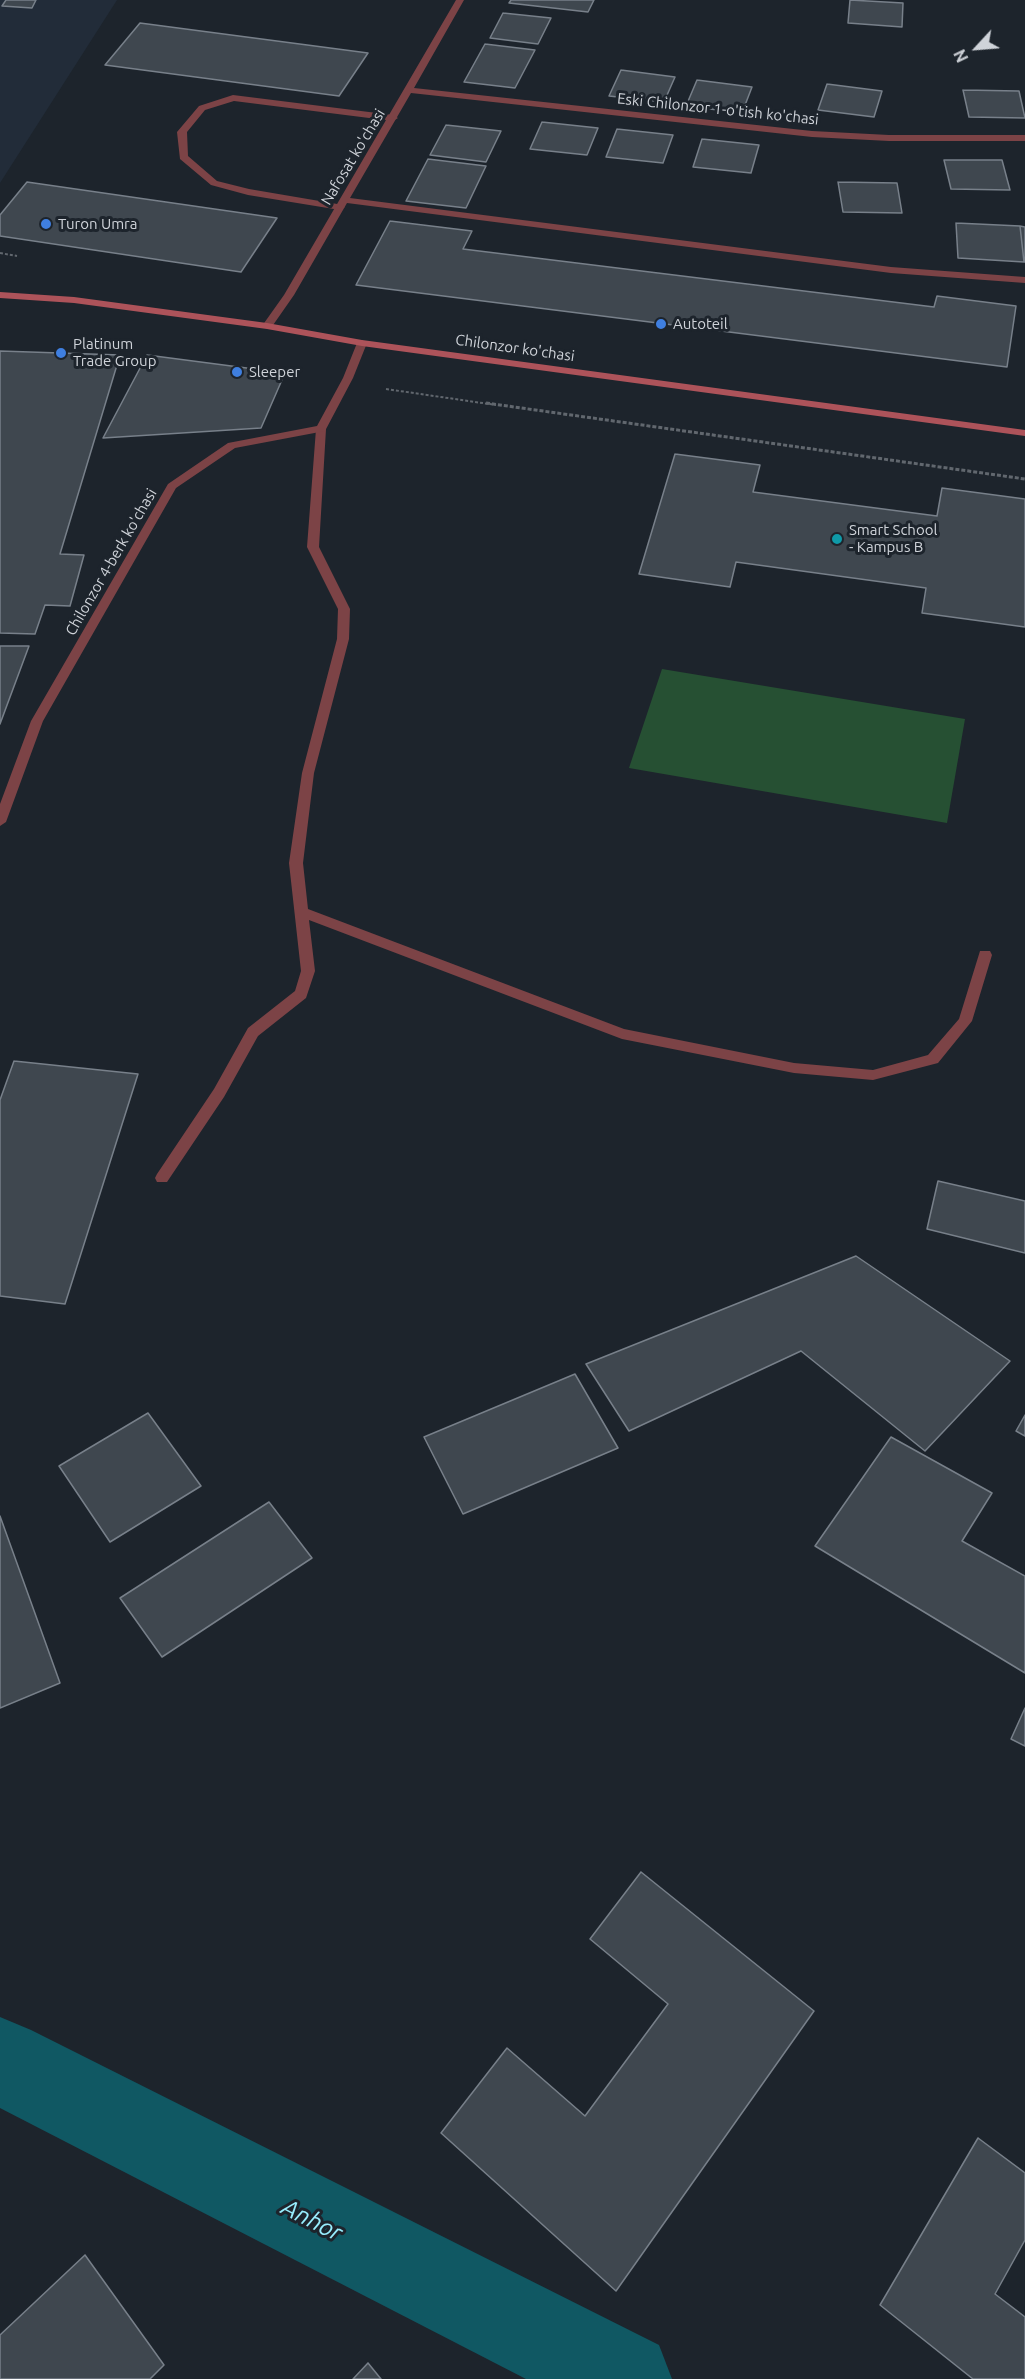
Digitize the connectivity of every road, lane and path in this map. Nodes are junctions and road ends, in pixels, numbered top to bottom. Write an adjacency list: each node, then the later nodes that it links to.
1 (460, 0): 2 (street, Nafosat ko'chasi)
2 (410, 90): 3 (street, Nafosat ko'chasi); 4 (street, Eski Chilonzor 1-o'tish ko'chasi)
3 (393, 118): 5 (street, Nafosat ko'chasi); 5 (street)
4 (1025, 138)
5 (343, 204): 6 (street); 8 (street, Nafosat ko'chasi)
6 (1025, 280)
7 (0, 296): 8 (main road, Chilonzor ko'chasi)
8 (267, 326): 9 (main road, Chilonzor ko'chasi)
9 (362, 343): 11 (street); 12 (main road, Chilonzor ko'chasi)
10 (382, 388): 13 (path)
11 (321, 429): 14 (street, Chilonzor 4-berk ko'chasi); 15 (street)
12 (1025, 433)
13 (1025, 479)
14 (0, 822)
15 (303, 912): 16 (street); 17 (street)
16 (985, 955)
17 (162, 1178)

